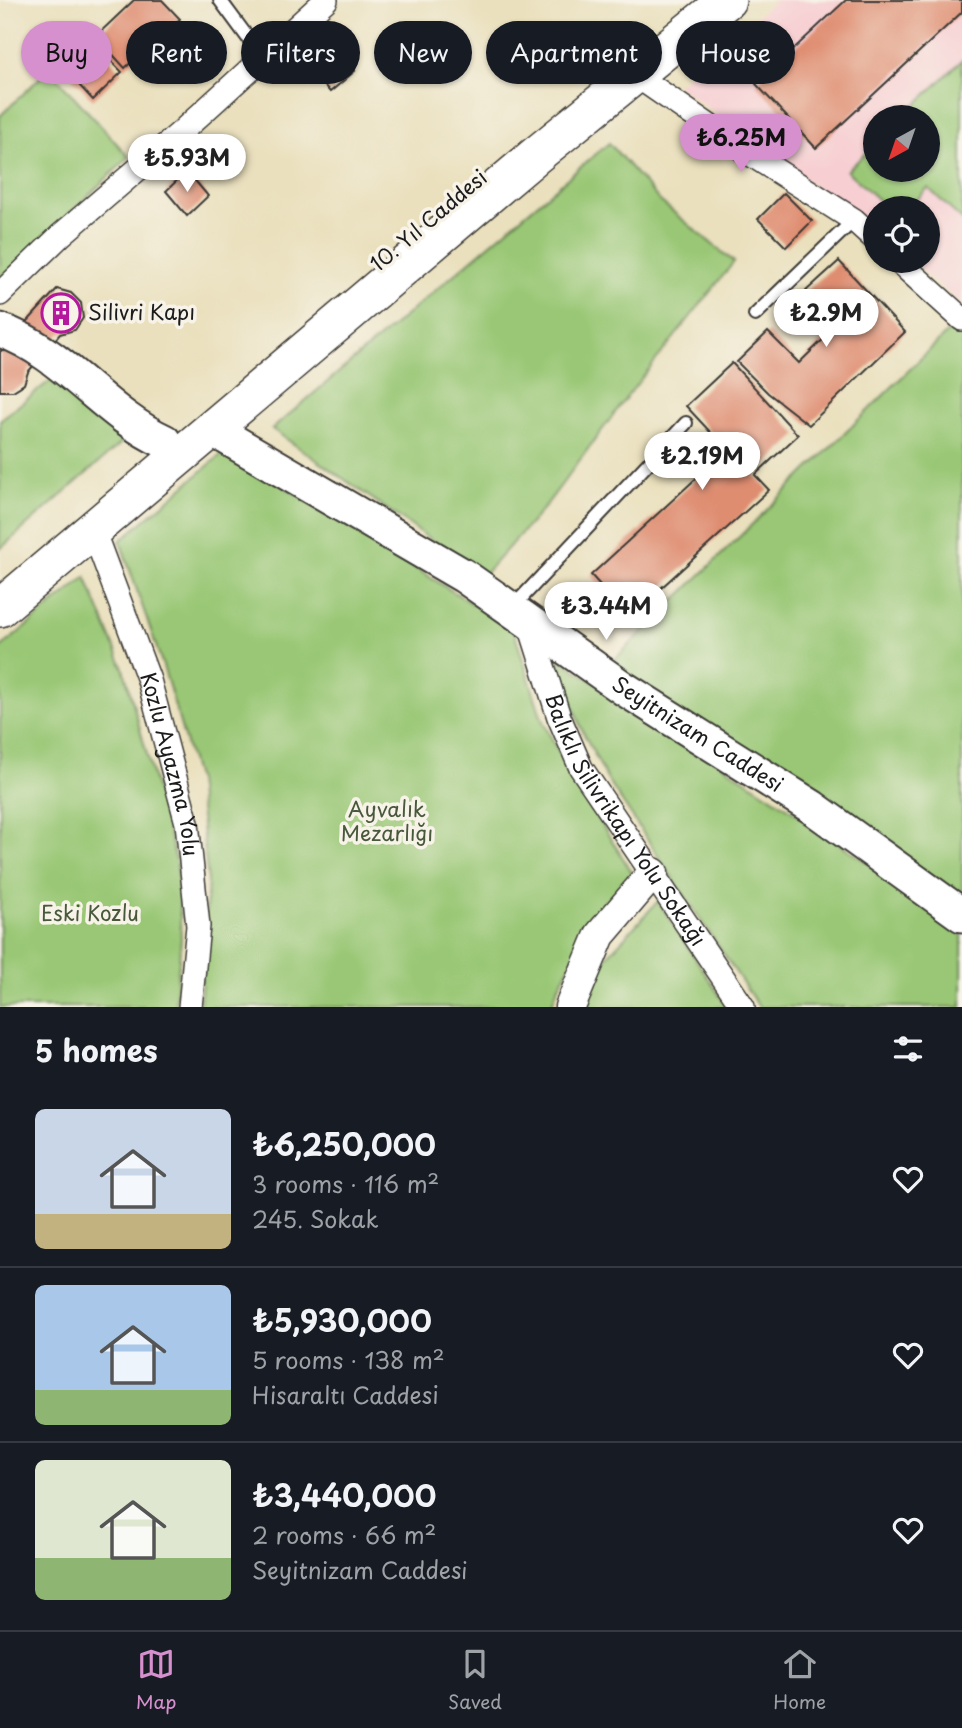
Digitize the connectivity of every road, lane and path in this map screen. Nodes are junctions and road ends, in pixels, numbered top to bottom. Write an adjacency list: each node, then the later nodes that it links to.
1 (220, 0): 6 (lane)
2 (326, 0): 5 (street)
3 (693, 0): 19 (main road, 10. Yıl Caddesi)
4 (727, 0): 7 (main road, 10. Yıl Caddesi)
5 (302, 21)
6 (241, 28)
7 (662, 52)
8 (241, 76): 14 (street)
9 (622, 84): 19 (main road, 10. Yıl Caddesi)
10 (648, 84): 11 (street)
11 (853, 220): 12 (street); 15 (lane)
12 (863, 229)
13 (911, 273): 16 (street)
14 (0, 294)
15 (755, 315)
16 (962, 319)
17 (0, 330): 19 (main road, Seyitnizam Caddesi)
18 (686, 423): 23 (lane)
19 (189, 439): 20 (main road); 21 (main road); 23 (main road, Seyitnizam Caddesi)
20 (93, 530): 22 (main road); 26 (street, Kozlu Ayazma Yolu)
21 (0, 576)
22 (0, 608)
23 (520, 616): 24 (street, Balıklı Silivrikapı Yolu Sokağı); 25 (main road, Seyitnizam Caddesi)
24 (653, 873): 27 (street); 28 (street, Balıklı Silivrikapı Yolu Sokağı)
25 (962, 915)
26 (190, 1007)
27 (570, 1007)
28 (743, 1007)

